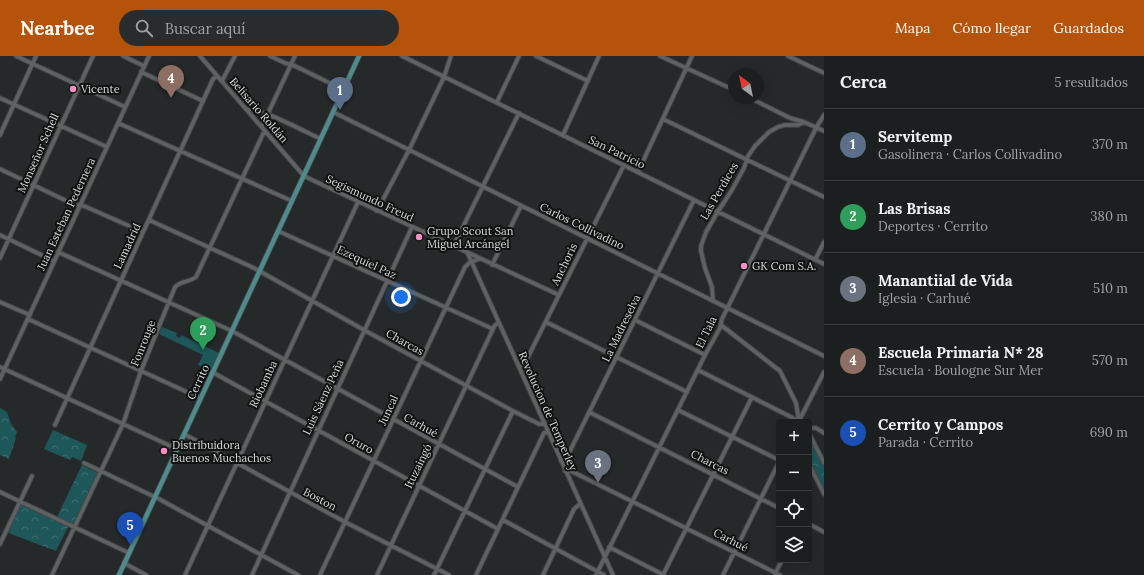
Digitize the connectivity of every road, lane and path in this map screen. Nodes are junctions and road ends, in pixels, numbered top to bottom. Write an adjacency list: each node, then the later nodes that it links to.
1 (16, 56): 19 (street)
2 (36, 56): 19 (street)
3 (92, 56): 29 (street, Monseñor Schell)
4 (123, 56): 21 (street)
5 (149, 56): 21 (street, Juan Esteban Pedernera)
6 (200, 56): 25 (street, Belisario Roldán)
7 (235, 56): 27 (street)
8 (270, 56): 20 (street)
9 (295, 56): 20 (street)
10 (359, 56): 31 (main road, Cerrito)
11 (402, 56): 26 (street, San Patricio)
12 (451, 56): 26 (street)
13 (519, 56): 34 (street)
14 (536, 56): 28 (street)
15 (599, 56): 28 (street)
16 (660, 56): 22 (street)
17 (692, 56): 22 (street)
18 (788, 56): 24 (street)
19 (33, 64): 29 (street); 35 (street)
20 (290, 65): 31 (street); 41 (street)
21 (144, 66): 23 (street, Juan Esteban Pedernera)
22 (686, 68): 30 (street); 43 (street)
23 (141, 72): 33 (street); 37 (street, Juan Esteban Pedernera)
24 (824, 73)
25 (217, 76): 27 (street, Belisario Roldán); 33 (street, Lamadrid)
26 (444, 77): 34 (street, San Patricio); 55 (street)
27 (222, 81): 38 (street, Belisario Roldán)
28 (588, 81): 52 (street)
29 (80, 85): 37 (street); 46 (street, Monseñor Schell)
30 (728, 87)
31 (344, 90): 39 (main road, Cerrito)
32 (0, 98): 35 (street)
33 (203, 101): 56 (street, Lamadrid)
34 (497, 102): 40 (street, San Patricio)
35 (14, 104): 46 (street); 51 (street)
36 (762, 104): 44 (street)
37 (125, 106): 45 (street, Juan Esteban Pedernera)
38 (246, 108): 41 (street); 47 (street, Belisario Roldán)
39 (333, 112): 53 (main road, Cerrito); 55 (street, Carlos Collivadino)
40 (519, 113): 52 (street, San Patricio); 65 (street)
41 (266, 114): 47 (street); 53 (street)
42 (824, 115): 48 (street, El Tala)
43 (663, 119): 57 (street); 60 (street)
44 (804, 122): 48 (street); 57 (street, Las Perdices)
45 (118, 123): 54 (street, Juan Esteban Pedernera); 56 (street)
46 (60, 125): 54 (street); 64 (street, Monseñor Schell)
47 (262, 126): 50 (street, Belisario Roldán)
48 (816, 128): 49 (street); 63 (street, El Tala)
49 (824, 131)
50 (266, 132): 61 (street, Belisario Roldán); 62 (street, Fonrouge)
51 (0, 135)
52 (563, 135): 58 (street, San Patricio)
53 (321, 139): 61 (main road, Cerrito)
54 (107, 147): 70 (street, Juan Esteban Pedernera)
55 (409, 150): 65 (street, Carlos Collivadino); 72 (street)
56 (181, 151): 62 (street); 74 (street, Lamadrid)
57 (746, 160): 63 (street); 73 (street, Las Perdices)
58 (624, 165): 60 (street, San Patricio); 80 (street, Anchoris)
59 (0, 169): 64 (street)
60 (638, 172): 67 (street, San Patricio)
61 (304, 176): 68 (main road, Cerrito); 69 (street, Segismundo Freud)
62 (242, 179): 68 (street); 84 (street, Fonrouge)
63 (790, 181): 66 (street); 79 (street, El Tala)
64 (34, 185): 70 (street); 81 (street, Monseñor Schell)
65 (482, 187): 71 (street, Carlos Collivadino); 83 (street)
66 (824, 197)
67 (694, 200): 73 (street, San Patricio); 96 (street, La Madreselva)
68 (292, 201): 76 (main road, Cerrito)
69 (358, 202): 72 (street, Segismundo Freud); 87 (street, Riobamba)
70 (81, 205): 77 (street); 85 (street, Juan Esteban Pedernera)
71 (521, 206): 80 (street, Carlos Collivadino); 94 (street)
72 (377, 211): 75 (street, Segismundo Freud)
73 (717, 212): 79 (street, San Patricio); 101 (street, Las Perdices)
74 (149, 220): 77 (street, Lamadrid); 84 (street, Charcas)
75 (412, 227): 83 (street, Segismundo Freud); 98 (street, Luis Sáenz Peña)
76 (278, 231): 87 (street, Ezequiel Paz); 95 (main road, Cerrito)
77 (143, 232): 97 (street, Lamadrid)
78 (0, 235): 81 (street)
79 (764, 235): 90 (street, San Patricio); 105 (street, El Tala)
80 (587, 238): 96 (street, Carlos Collivadino); 99 (street, Anchoris)
81 (8, 239): 88 (street, Monseñor Schell); 91 (street)
82 (824, 242): 90 (street)
83 (453, 247): 86 (street, Segismundo Freud)
84 (209, 248): 95 (street, Charcas); 103 (street, Fonrouge)
85 (58, 252): 91 (street, Juan Esteban Pedernera); 97 (street, Carhué)
86 (468, 254): 89 (street, Segismundo Freud); 92 (street, Revolucion de Temperley)
87 (332, 256): 98 (street, Ezequiel Paz); 100 (street, Riobamba)
88 (0, 258)
89 (479, 259): 92 (street); 94 (street, Segismundo Freud)
90 (815, 260): 93 (street, San Patricio)
91 (54, 261): 106 (street, Juan Esteban Pedernera)
92 (471, 262): 104 (street, Juncal); 109 (street, Revolucion de Temperley)
93 (824, 264)
94 (492, 265): 99 (street, Segismundo Freud)
95 (259, 271): 100 (street, Charcas); 113 (main road, Cerrito)
96 (658, 274): 101 (street, Carlos Collivadino); 107 (street, La Madreselva)
97 (121, 280): 103 (street, Carhué); 114 (street, Lamadrid)
98 (387, 281): 104 (street, Ezequiel Paz); 112 (street, Luis Sáenz Peña)
99 (559, 296): 108 (street, Anchoris)
100 (312, 300): 112 (street, Charcas); 118 (street, Riobamba)
101 (713, 301): 105 (street, Carlos Collivadino)
102 (0, 302): 106 (street)
103 (169, 303): 113 (street, Carhué); 124 (street, Fonrouge)
104 (446, 308): 111 (street, Ezequiel Paz); 119 (street, Juncal)
105 (728, 308): 110 (street, El Tala); 116 (street, Carlos Collivadino)
106 (29, 317): 114 (street); 122 (street, Juan Esteban Pedernera)
107 (635, 320): 115 (street); 117 (street, La Madreselva)
108 (546, 322): 117 (street); 121 (street, Anchoris)
109 (499, 323): 111 (street, Ituzaingó); 121 (street, Revolucion de Temperley)
110 (721, 325): 115 (street, El Tala); 140 (street)
111 (493, 329): 128 (street, Ituzaingó)
112 (364, 330): 119 (street, Charcas); 129 (street, Luis Sáenz Peña)
113 (232, 331): 118 (street, Carhué); 125 (main road, Cerrito)
114 (90, 348): 124 (street); 132 (street, Lamadrid)
115 (704, 355): 123 (street, El Tala)
116 (824, 356)
117 (616, 358): 130 (street); 137 (street, La Madreselva)
118 (284, 360): 129 (street, Carhué); 134 (street, Riobamba)
119 (421, 361): 128 (street, Charcas); 138 (street, Juncal)
120 (0, 367): 122 (street)
121 (519, 367): 143 (street, Revolucion de Temperley)
122 (4, 369): 127 (street, Juan Esteban Pedernera); 132 (street)
123 (698, 370): 130 (street, El Tala); 131 (street)
124 (141, 371): 133 (street); 142 (street, Fonrouge)
125 (212, 372): 133 (main road, Cerrito); 134 (street, Oruro)
126 (824, 372): 141 (street)
127 (0, 379)
128 (466, 386): 136 (street, Charcas); 152 (street, Ituzaingó)
129 (337, 389): 138 (street, Carhué); 146 (street, Luis Sáenz Peña)
130 (687, 392): 135 (street, El Tala)
131 (752, 397): 139 (street); 150 (street)
132 (67, 398): 142 (street); 144 (street, Lamadrid)
133 (200, 398): 149 (main road, Cerrito)
134 (265, 401): 146 (street, Oruro); 160 (street, Riobamba)
135 (678, 410): 150 (street); 153 (street, El Tala)
136 (513, 411): 143 (street, Charcas); 162 (street)
137 (589, 412): 153 (street, Charcas); 157 (street, La Madreselva)
138 (393, 419): 152 (street, Carhué); 156 (street, Juncal)
139 (797, 419)
140 (799, 419)
141 (800, 419)
142 (123, 424): 154 (street); 164 (street, Fonrouge)
143 (544, 424): 147 (street, Revolucion de Temperley)
144 (55, 425)
145 (812, 428): 148 (street)
146 (318, 430): 156 (street, Oruro); 171 (street, Luis Sáenz Peña)
147 (548, 432): 157 (street, Revolucion de Temperley); 169 (street)
148 (824, 432)
149 (184, 434): 154 (main road, Cerrito); 160 (street, Boston)
150 (732, 437): 155 (street); 166 (street)
151 (812, 439): 159 (street)
152 (439, 445): 162 (street, Carhué); 168 (street, Ituzaingó)
153 (659, 447): 166 (street, Charcas); 175 (street, El Tala)
154 (177, 449): 173 (main road, Cerrito)
155 (776, 459)
156 (373, 461): 168 (street, Oruro); 181 (street, Juncal)
157 (561, 461): 165 (street, Revolucion de Temperley)
158 (84, 463): 164 (street)
159 (824, 463)
160 (236, 464): 171 (street, Boston); 182 (street, Riobamba)
161 (776, 467): 174 (street)
162 (484, 469): 169 (street, Carhué); 179 (street)
163 (812, 470): 172 (street)
164 (100, 471): 173 (street); 184 (street, Fonrouge)
165 (565, 471): 175 (street, Carhué); 177 (street, Revolucion de Temperley)
166 (714, 474): 174 (street, Charcas); 186 (street)
167 (32, 476): 176 (street)
168 (418, 486): 179 (street, Oruro); 189 (street, Ituzaingó)
169 (518, 487): 180 (street)
170 (0, 492): 176 (street)
171 (289, 492): 181 (street, Boston); 194 (street, Luis Sáenz Peña)
172 (824, 494)
173 (155, 498): 182 (street); 193 (main road, Cerrito)
174 (761, 498): 178 (street, Charcas); 192 (street)
175 (632, 501): 186 (street, Carhué); 190 (street, El Tala)
176 (20, 502): 184 (street); 188 (street)
177 (580, 504): 191 (street); 195 (street, Revolucion de Temperley)
178 (776, 506)
179 (464, 511): 185 (street, Oruro); 198 (street)
180 (503, 520): 185 (street); 191 (street)
181 (345, 522): 189 (street, Boston); 207 (street, Juncal)
182 (208, 525): 194 (street); 204 (street, Riobamba)
183 (812, 526): 187 (street)
184 (74, 527): 193 (street); 201 (street, Fonrouge)
185 (498, 529): 211 (street)
186 (687, 529): 192 (street, Carhué); 215 (street)
187 (824, 532)
188 (0, 544)
189 (391, 545): 198 (street, Boston); 208 (street, Ituzaingó)
190 (609, 547): 195 (street, El Tala); 215 (street)
191 (556, 549): 199 (street); 212 (street)
192 (734, 552): 200 (street, Carhué); 216 (street)
193 (129, 553): 196 (main road, Cerrito)
194 (261, 555): 205 (street, Luis Sáenz Peña); 206 (street)
195 (604, 557): 199 (street, El Tala); 214 (street, Revolucion de Temperley)
196 (124, 563): 202 (main road, Cerrito); 203 (street)
197 (781, 563): 200 (street)
198 (437, 569): 209 (street); 210 (street, Boston)
199 (597, 573): 213 (street)
200 (777, 574)
201 (52, 575)
202 (119, 575)
203 (146, 575)
204 (185, 575)
205 (252, 575)
206 (298, 575)
207 (320, 575)
208 (377, 575)
209 (434, 575)
210 (450, 575)
211 (476, 575)
212 (543, 575)
213 (604, 575)
214 (613, 575)
215 (664, 575)
216 (723, 575)

